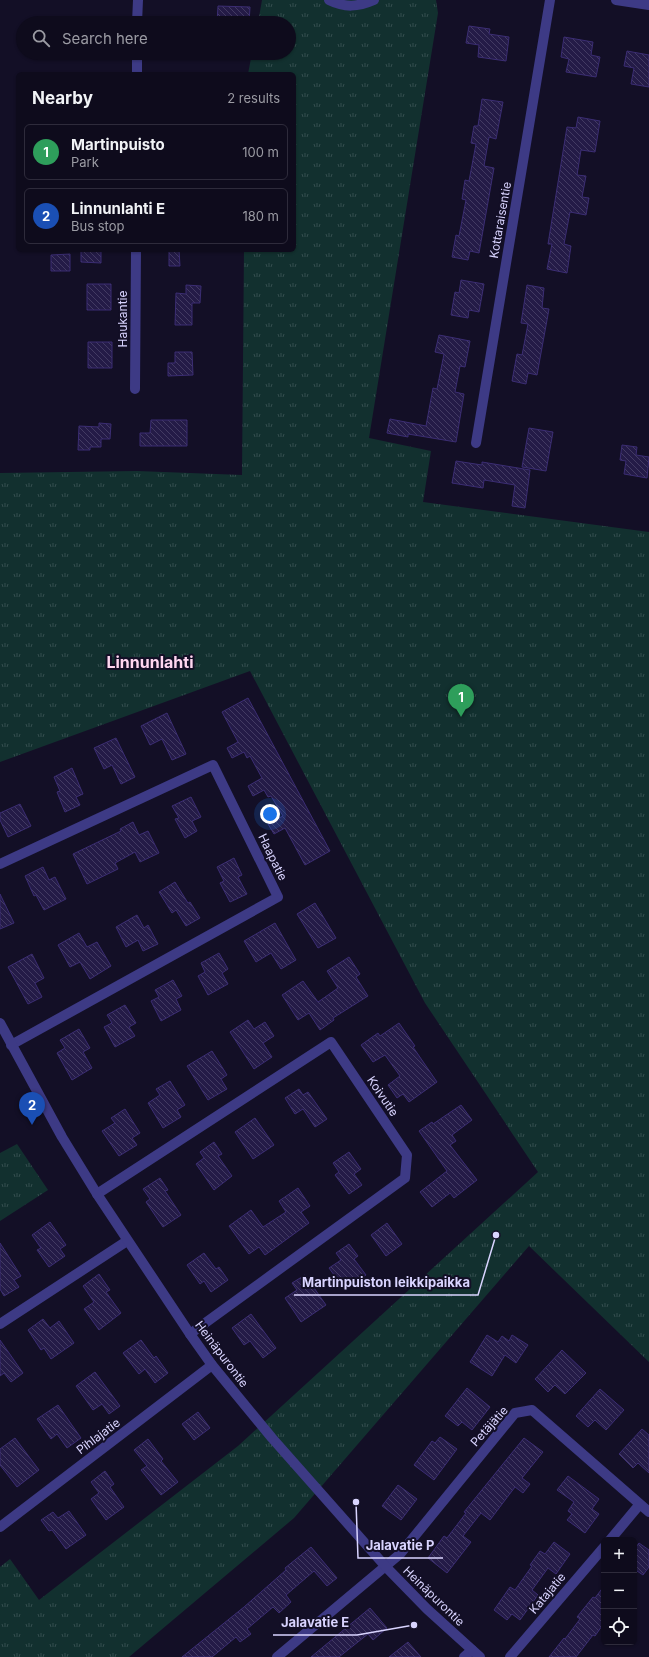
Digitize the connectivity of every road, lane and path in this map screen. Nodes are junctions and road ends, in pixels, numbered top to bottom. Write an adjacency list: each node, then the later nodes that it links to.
1 (138, 0): 7 (street)
2 (329, 0): 3 (street)
3 (374, 0)
4 (550, 0): 12 (street, Kottaraisentie)
5 (616, 0): 6 (street)
6 (649, 5)
7 (138, 16)
8 (137, 60): 9 (street)
9 (137, 72)
10 (136, 252): 11 (street, Haukantie)
11 (135, 389)
12 (476, 443)
13 (0, 864): 15 (street, Haapatie)
14 (0, 1023): 15 (street, Heinäpurontie)
15 (11, 1045): 16 (street, Heinäpurontie)
16 (97, 1194): 17 (street, Heinäpurontie); 19 (street, Koivutie)
17 (127, 1241): 18 (street); 19 (street, Heinäpurontie)
18 (0, 1324)
19 (190, 1334): 20 (street, Heinäpurontie)
20 (212, 1364): 23 (street, Pihlajatie); 26 (street, Heinäpurontie)
21 (640, 1504): 22 (street, Petäjätie); 24 (street); 26 (street, Petäjätie)
22 (649, 1512)
23 (0, 1527)
24 (612, 1537)
25 (601, 1550): 31 (street, Katajatie)
26 (386, 1567): 27 (street, Heinäpurontie); 28 (street)
27 (472, 1650): 29 (street); 30 (street, Heinäpurontie)
28 (277, 1657)
29 (464, 1657)
30 (480, 1657)
31 (510, 1657)

